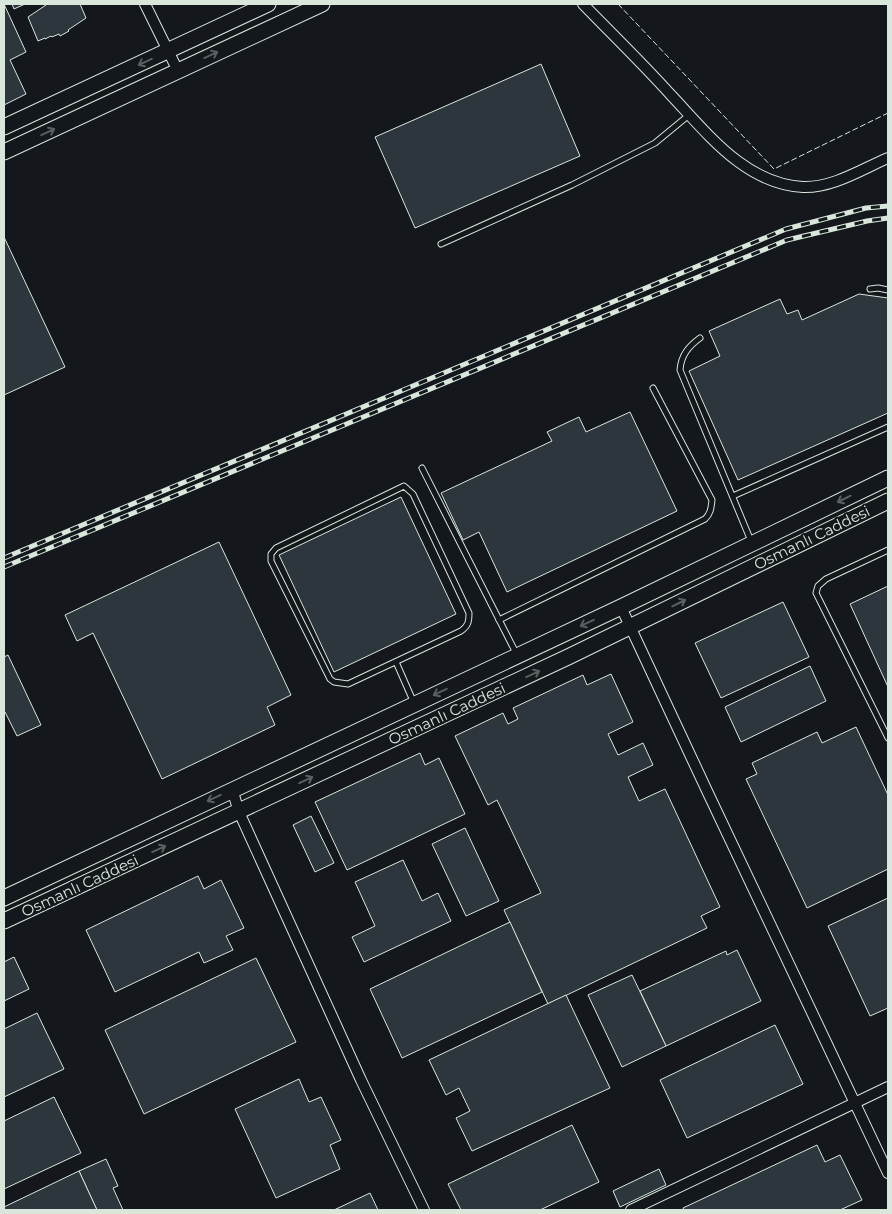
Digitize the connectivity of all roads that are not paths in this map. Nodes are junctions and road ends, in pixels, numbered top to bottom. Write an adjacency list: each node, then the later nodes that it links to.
1 (145, 4): 5 (street)
2 (268, 4): 5 (street)
3 (322, 4): 6 (street, one-way to 3)
4 (584, 4): 7 (street)
5 (169, 50): 6 (street); 8 (street, one-way to 8)
6 (178, 70): 9 (street, one-way to 6)
7 (688, 115): 10 (street); 11 (lane)
8 (4, 127)
9 (4, 152)
10 (888, 158)
11 (441, 244)
12 (870, 289): 13 (lane)
13 (888, 290)
14 (700, 338): 19 (lane)
15 (653, 388): 24 (lane)
16 (888, 427): 19 (lane)
17 (422, 468): 24 (lane)
18 (888, 478): 21 (street, one-way to 21)
19 (733, 496): 21 (lane)
20 (888, 501): 25 (street, Osmanlı Caddesi, one-way to 20)
21 (752, 544): 23 (street)
22 (888, 550): 31 (lane)
23 (621, 607): 25 (street); 26 (street, one-way to 26)
24 (499, 620): 26 (lane)
25 (630, 627): 30 (street, Osmanlı Caddesi, one-way to 25); 37 (street)
26 (517, 656): 28 (street, one-way to 28)
27 (396, 662): 27 (lane); 28 (lane)
28 (414, 704): 29 (street)
29 (396, 712): 30 (street); 32 (street)
30 (406, 734): 33 (street, Osmanlı Caddesi, one-way to 30)
31 (888, 738)
32 (232, 789): 33 (street); 34 (street, one-way to 34)
33 (239, 812): 35 (street, Osmanlı Caddesi, one-way to 33); 39 (street)
34 (4, 898)
35 (4, 921)
36 (888, 1087): 37 (street)
37 (855, 1103): 38 (street); 40 (street)
38 (888, 1174)
39 (424, 1210)
40 (631, 1210)

